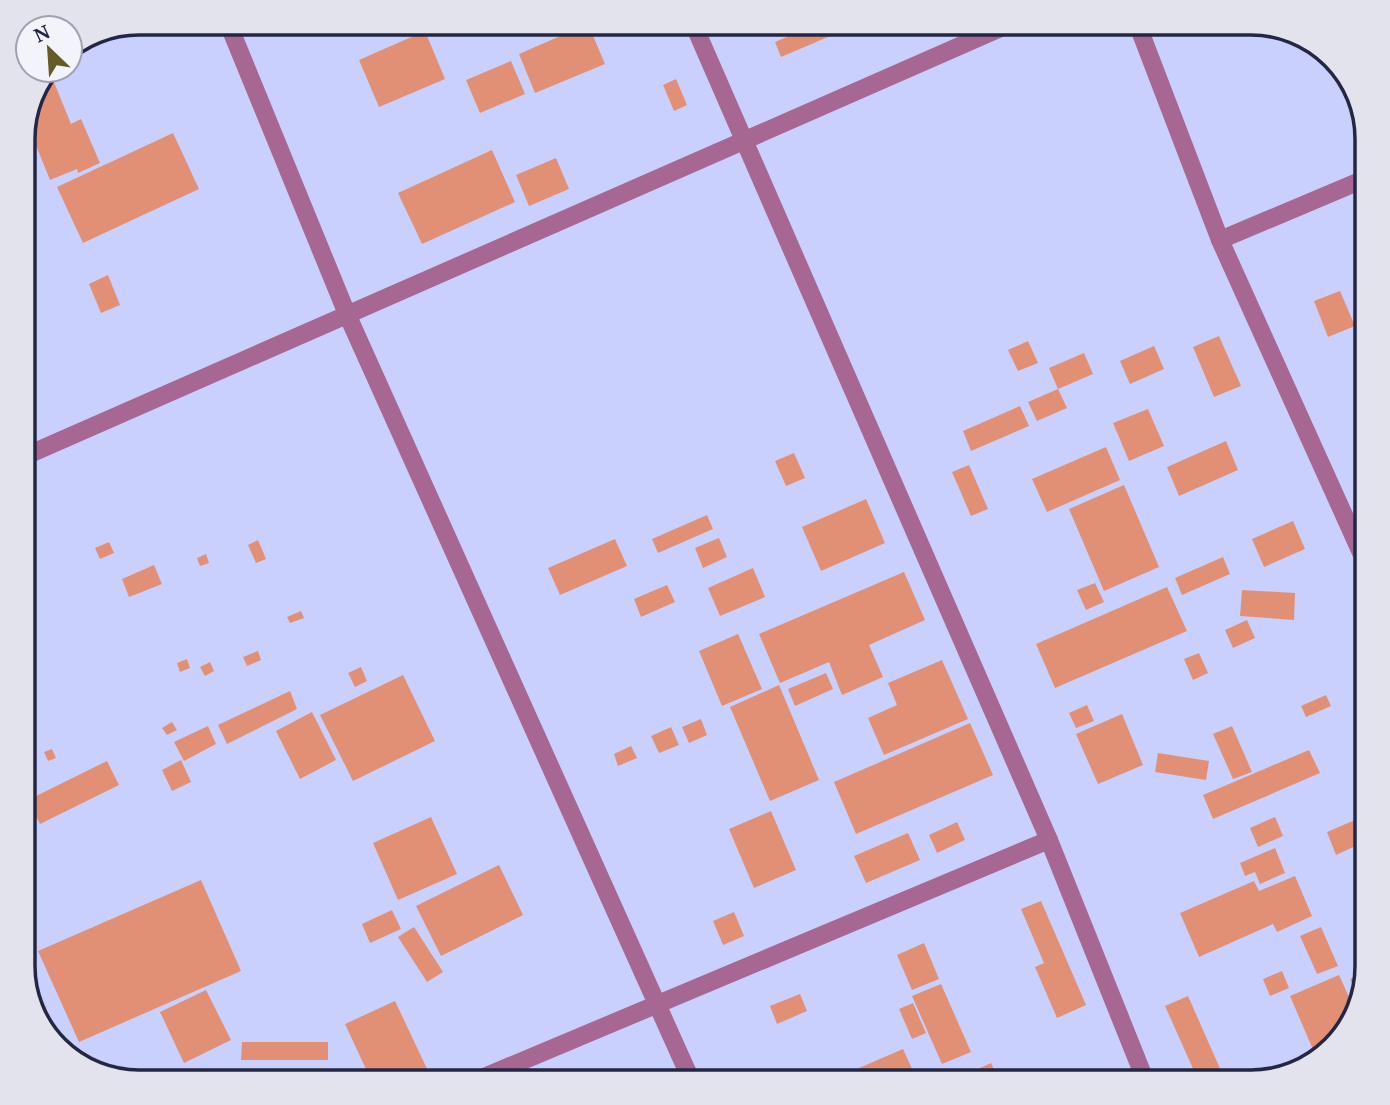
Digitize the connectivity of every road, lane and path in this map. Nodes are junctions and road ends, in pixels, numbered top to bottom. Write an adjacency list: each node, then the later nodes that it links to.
1 (233, 35): 8 (street)
2 (698, 35): 5 (street)
3 (984, 35): 5 (street)
4 (1142, 35): 7 (street)
5 (745, 139): 8 (street); 11 (street)
6 (1355, 182): 7 (street)
7 (1220, 240): 10 (street)
8 (347, 314): 9 (street); 12 (street)
9 (35, 452)
10 (1355, 539)
11 (1049, 840): 12 (street); 15 (street)
12 (659, 1005): 13 (street); 14 (street)
13 (501, 1070)
14 (687, 1070)
15 (1141, 1070)

